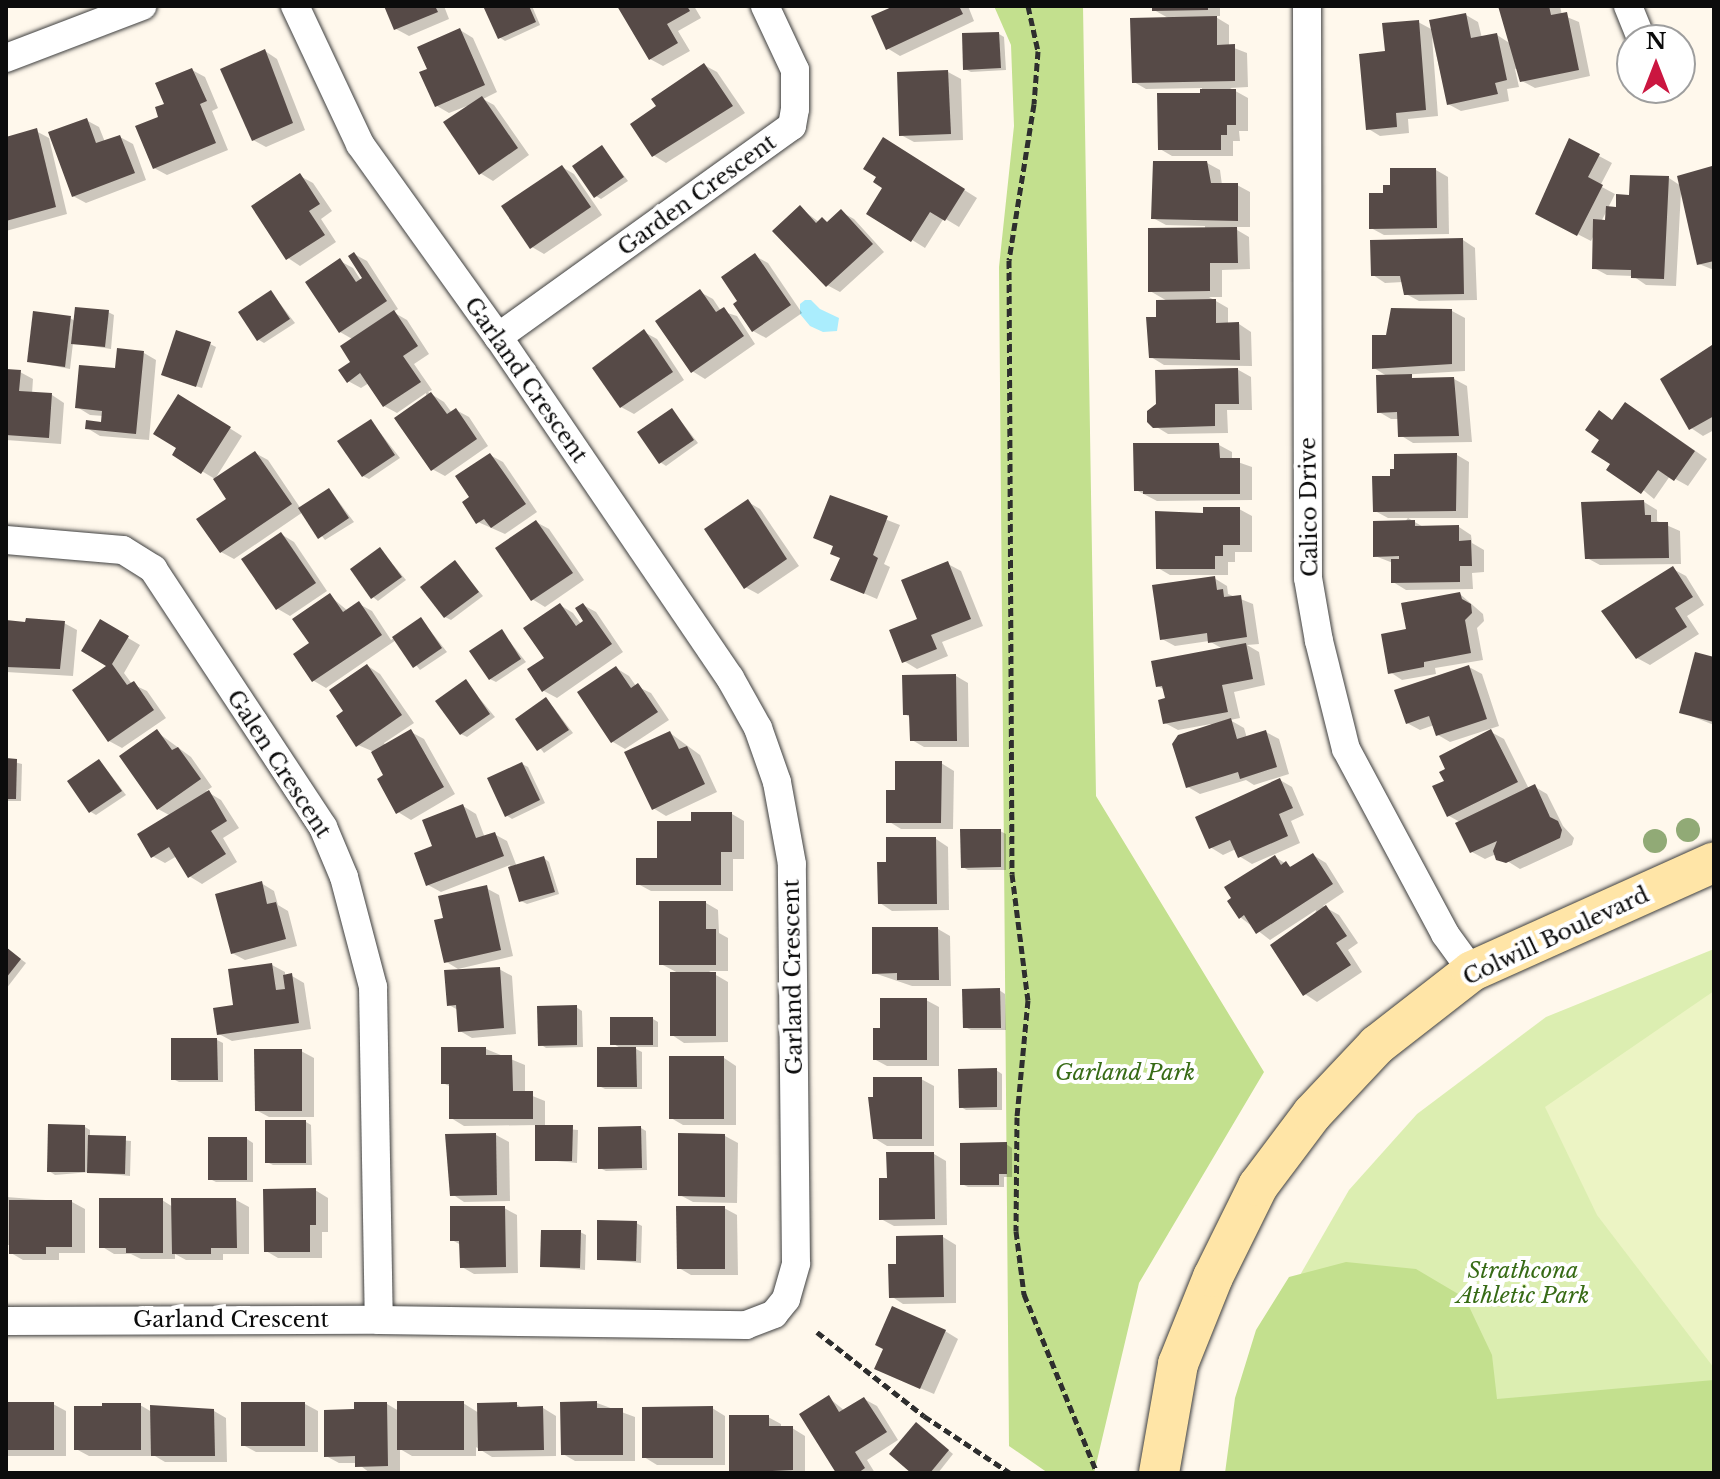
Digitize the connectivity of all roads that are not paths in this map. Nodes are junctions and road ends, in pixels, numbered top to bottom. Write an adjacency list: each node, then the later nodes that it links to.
1 (142, 6): 5 (street)
2 (295, 6): 6 (street, Garland Crescent)
3 (765, 6): 6 (street, Garden Crescent)
4 (1307, 6): 9 (street, Calico Drive)
5 (6, 58)
6 (498, 337): 10 (street, Garland Crescent)
7 (6, 540): 10 (street, Galen Crescent)
8 (1714, 862): 9 (street, Colwill Boulevard)
9 (1472, 971): 12 (street, Colwill Boulevard)
10 (379, 1320): 11 (street, Garland Crescent)
11 (6, 1321)
12 (1159, 1473)

